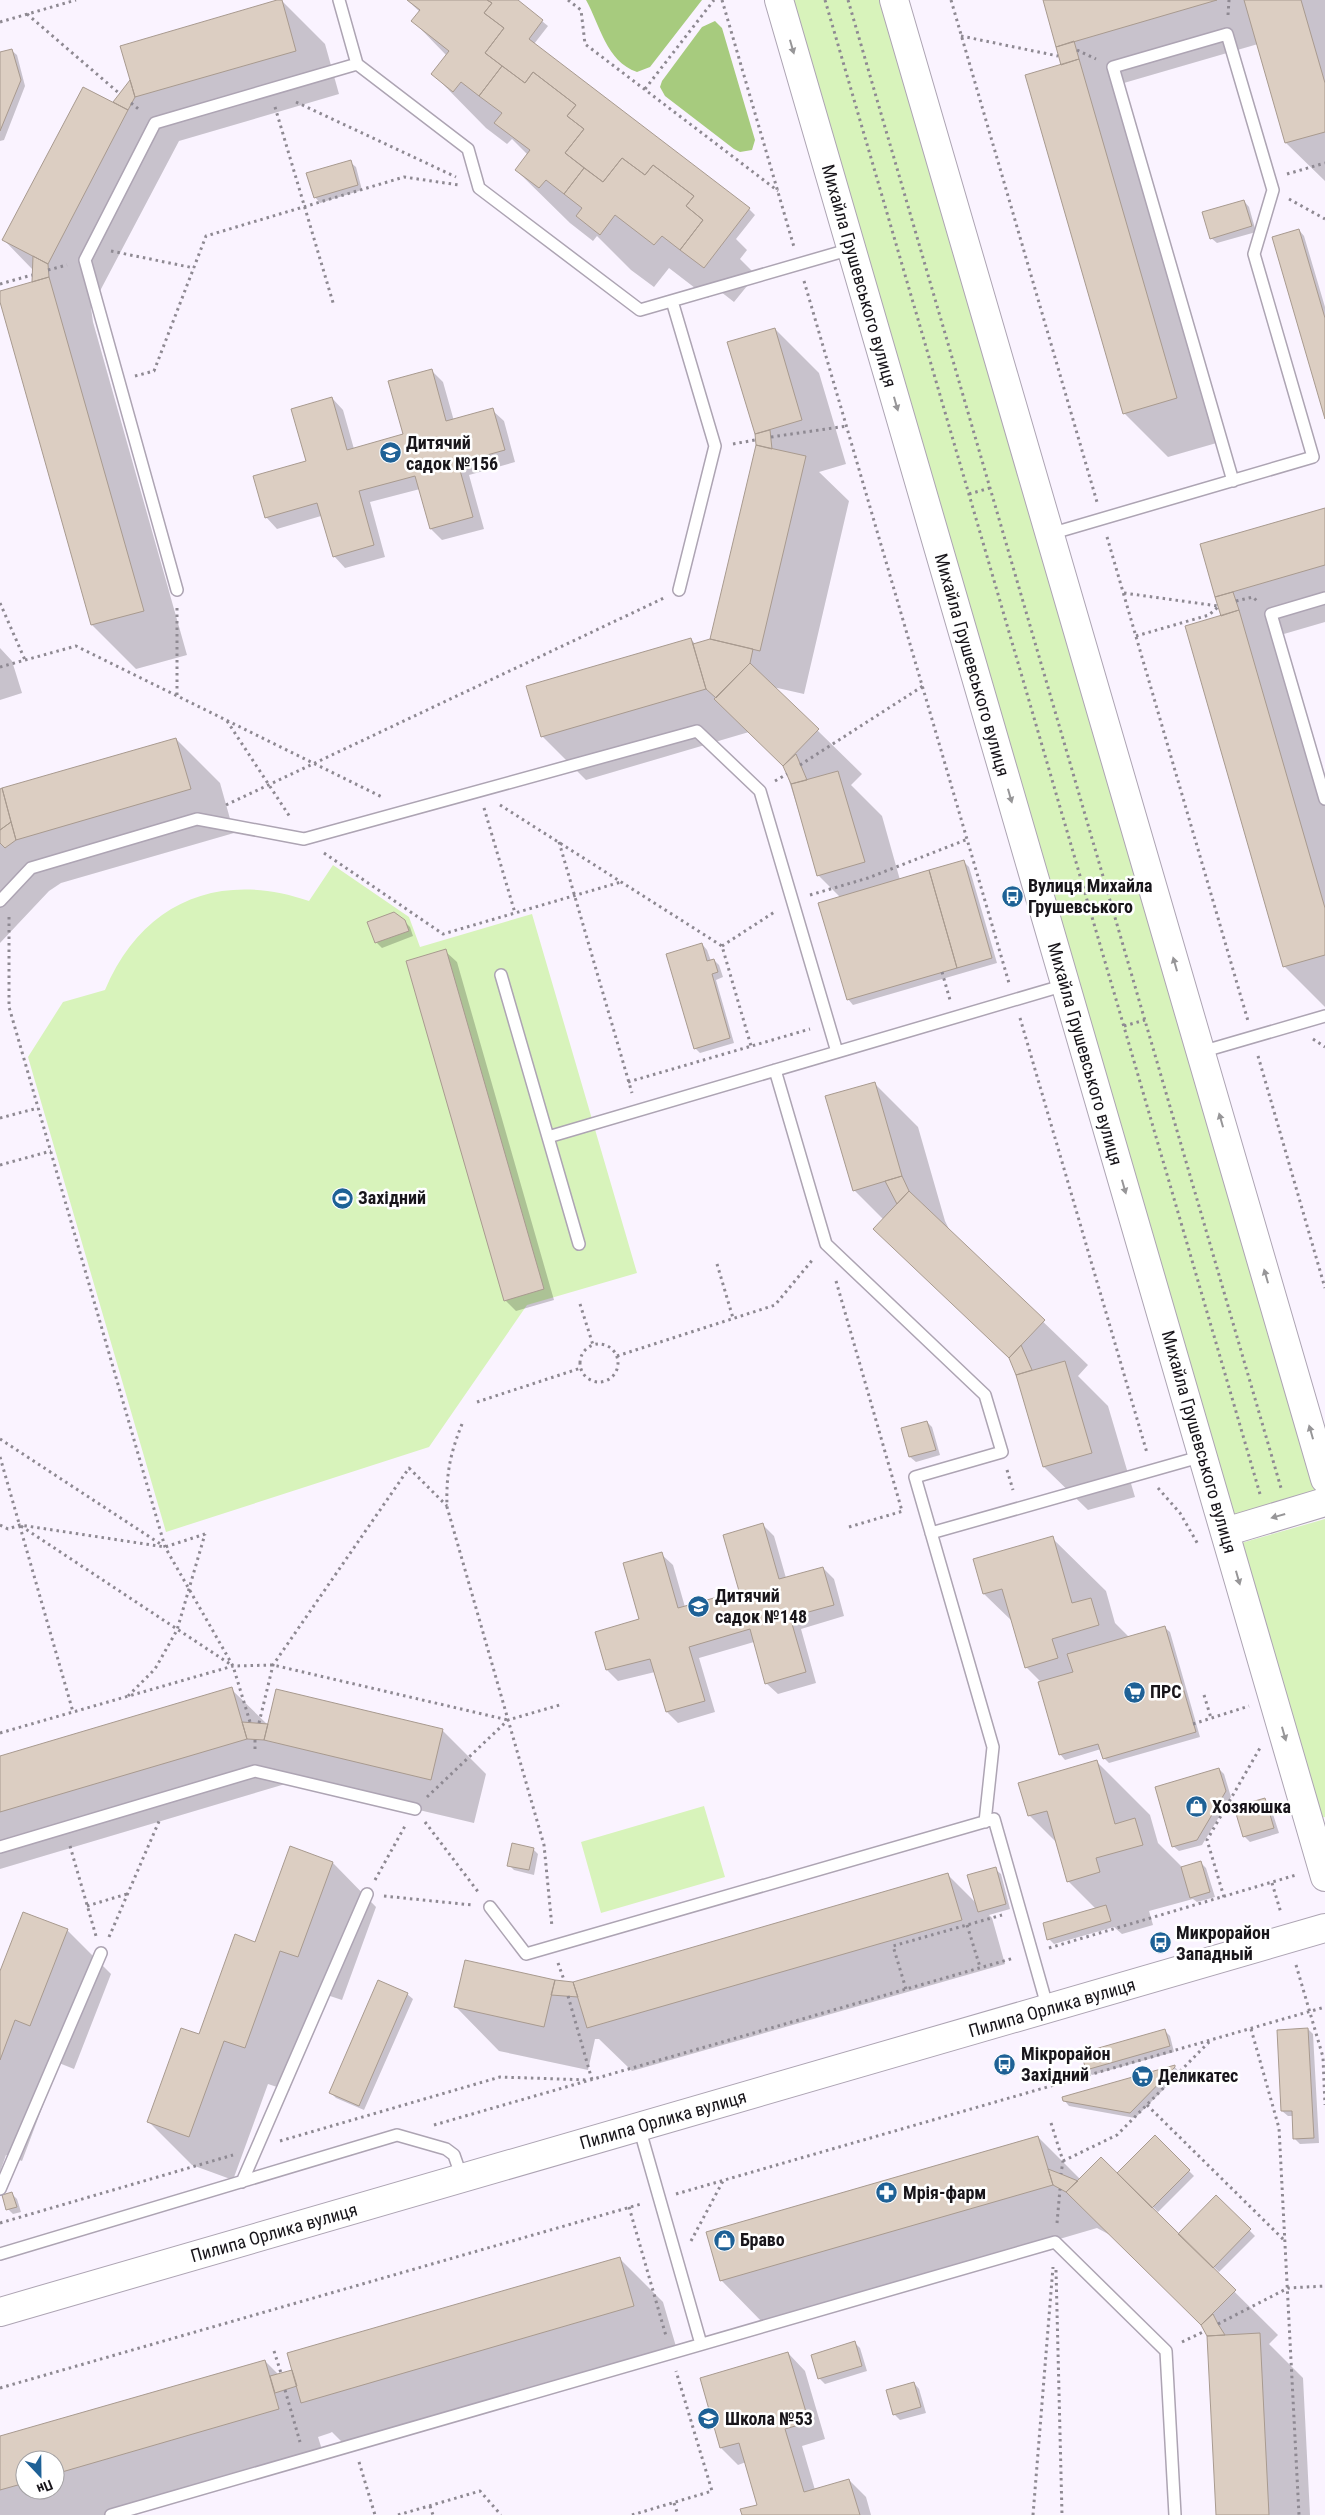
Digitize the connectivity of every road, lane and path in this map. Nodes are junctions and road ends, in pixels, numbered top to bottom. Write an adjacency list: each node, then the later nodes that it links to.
1 (76, 0): 11 (path)
2 (339, 0): 15 (lane)
3 (568, 0): 16 (path)
4 (714, 0): 16 (path)
5 (722, 0): 23 (path)
6 (779, 0): 27 (street, Михайла Грушевського вулиця, one-way to 27)
7 (825, 0): 39 (path)
8 (848, 0): 38 (path)
9 (894, 0): 41 (street)
10 (951, 0): 13 (path)
11 (27, 14): 12 (path); 18 (path)
12 (0, 22)
13 (961, 36): 14 (path); 40 (path)
14 (1058, 56)
15 (357, 64): 17 (lane); 21 (lane)
16 (645, 89): 23 (path)
17 (270, 90): 21 (path); 24 (path); 26 (lane)
18 (120, 94)
19 (1325, 163): 20 (path)
20 (1269, 178): 22 (lane); 37 (lane)
21 (479, 188): 24 (path); 32 (lane)
22 (1273, 190): 25 (path); 37 (lane)
23 (778, 192): 28 (path)
24 (304, 207): 29 (path); 33 (path)
25 (1325, 219)
26 (91, 247): 29 (path); 42 (lane)
27 (851, 249): 28 (lane); 74 (street, Михайла Грушевського вулиця, one-way to 74)
28 (799, 264): 32 (lane); 35 (path)
29 (194, 268): 34 (path)
30 (32, 274): 31 (path)
31 (0, 284)
32 (672, 301): 43 (lane)
33 (334, 306)
34 (154, 371)
35 (847, 426): 36 (path); 52 (path)
36 (771, 438)
37 (1233, 481): 40 (lane)
38 (990, 488): 39 (path); 78 (path)
39 (969, 494): 80 (path)
40 (1102, 518): 41 (lane); 44 (path)
41 (1050, 534): 84 (street, one-way to 41)
42 (178, 590): 53 (path)
43 (679, 590): 55 (path)
44 (1124, 593): 49 (path); 49 (path)
45 (1253, 597): 47 (path)
46 (1325, 598): 59 (lane)
47 (1236, 601)
48 (0, 602): 50 (path)
49 (1136, 636): 81 (path)
50 (25, 660): 51 (path); 53 (path)
51 (0, 667)
52 (923, 686): 56 (path); 63 (path)
53 (178, 697): 54 (path)
54 (226, 721): 55 (path); 57 (path)
55 (314, 763): 57 (path); 60 (path)
56 (800, 765)
57 (268, 785): 61 (path); 62 (path)
58 (478, 791): 60 (lane); 64 (path); 68 (lane); 70 (path)
59 (1325, 799)
60 (409, 810): 62 (lane)
61 (197, 819): 62 (lane); 66 (lane)
62 (304, 839): 70 (path)
63 (968, 839): 68 (path); 75 (path)
64 (559, 842): 65 (path); 67 (path)
65 (622, 882): 67 (path); 71 (path)
66 (9, 891): 69 (lane); 87 (path)
67 (574, 896): 70 (path); 86 (path)
68 (792, 900): 71 (path); 79 (lane)
69 (0, 901)
70 (515, 914)
71 (722, 946): 82 (path)
72 (942, 972): 77 (path)
73 (501, 975): 90 (lane)
74 (1065, 985): 75 (lane); 106 (street, Михайла Грушевського вулиця, one-way to 106)
75 (1014, 1000): 77 (lane); 108 (path)
76 (1325, 1016): 81 (lane)
77 (955, 1018): 83 (lane)
78 (1145, 1020): 80 (path); 115 (path)
79 (828, 1024): 82 (path); 83 (lane)
80 (1124, 1026): 115 (path)
81 (1252, 1037): 84 (lane); 96 (path)
82 (751, 1046): 86 (path)
83 (837, 1052): 85 (lane)
84 (1201, 1052): 109 (street, one-way to 84)
85 (775, 1070): 88 (lane); 94 (lane)
86 (628, 1082): 88 (path)
87 (38, 1108): 89 (path); 91 (path)
88 (637, 1111): 90 (lane)
89 (0, 1118)
90 (548, 1137): 93 (lane)
91 (50, 1151): 92 (path); 121 (path)
92 (0, 1165)
93 (579, 1244)
94 (826, 1244): 98 (path); 105 (lane); 114 (path)
95 (717, 1264): 98 (path)
96 (1325, 1288)
97 (580, 1304): 99 (path)
98 (733, 1318): 100 (path)
99 (593, 1345): 100 (path); 101 (path)
100 (617, 1356): 101 (path)
101 (581, 1368): 102 (path)
102 (477, 1402)
103 (462, 1424): 112 (path)
104 (0, 1439): 121 (path)
105 (1002, 1452): 111 (lane); 113 (path)
106 (1202, 1456): 108 (lane); 119 (street, Михайла Грушевського вулиця)
107 (0, 1457): 117 (path)
108 (1152, 1471): 113 (lane); 122 (path)
109 (1325, 1479)
110 (1325, 1502): 115 (street, one-way to 115)
111 (923, 1505): 114 (path); 120 (lane)
112 (447, 1507): 125 (path); 135 (path)
113 (1018, 1508): 120 (lane)
114 (902, 1511): 118 (path)
115 (1278, 1516): 119 (street)
116 (0, 1525): 117 (path)
117 (20, 1525): 121 (path); 124 (path); 132 (path)
118 (848, 1527)
119 (1224, 1532): 147 (street, Михайла Грушевського вулиця, one-way to 147)
120 (931, 1533): 143 (lane)
121 (165, 1547): 123 (path); 123 (path)
122 (1203, 1552)
123 (189, 1589): 124 (path); 126 (path)
124 (177, 1630): 126 (path); 129 (path)
125 (273, 1665): 126 (path); 135 (path); 137 (path)
126 (233, 1666): 129 (path); 136 (path)
127 (1204, 1695): 134 (path)
128 (1247, 1696): 131 (path)
129 (128, 1697): 132 (path)
130 (563, 1704): 135 (path)
131 (1250, 1706): 133 (path); 134 (path)
132 (73, 1712): 139 (path)
133 (1252, 1714)
134 (1211, 1718): 138 (path)
135 (508, 1720): 142 (path); 158 (path)
136 (250, 1722)
137 (259, 1723)
138 (1194, 1724)
139 (0, 1733)
140 (1262, 1745): 151 (path)
141 (169, 1796): 142 (lane); 144 (lane); 149 (path)
142 (415, 1809): 150 (path); 153 (path)
143 (984, 1822): 154 (lane); 158 (lane)
144 (64, 1828): 145 (lane); 152 (path)
145 (0, 1847)
146 (1296, 1876): 148 (path)
147 (1325, 1877)
148 (1272, 1883): 151 (path); 155 (path)
149 (127, 1894): 152 (path); 159 (path)
150 (367, 1894): 153 (path); 181 (lane)
151 (1224, 1897): 160 (path)
152 (87, 1906): 159 (path)
153 (490, 1907): 158 (lane)
154 (1020, 1910): 156 (path); 160 (lane)
155 (1282, 1916)
156 (967, 1925): 162 (path); 163 (path)
157 (1325, 1928): 166 (street, Пилипа Орлика вулиця)
158 (554, 1946)
159 (101, 1953): 182 (lane)
160 (1032, 1953): 162 (path); 166 (lane)
161 (1296, 1964): 167 (path)
162 (980, 1968): 163 (path)
163 (906, 1989): 171 (path)
164 (568, 1996): 171 (path)
165 (1325, 2007): 167 (path)
166 (1048, 2009): 175 (street, Пилипа Орлика вулиця)
167 (1310, 2012): 168 (path); 173 (path)
168 (1251, 2028): 169 (path); 187 (path)
169 (1211, 2040): 172 (path); 180 (path)
170 (500, 2077): 171 (path)
171 (592, 2080): 176 (path)
172 (1147, 2105): 177 (path); 187 (path)
173 (1325, 2105)
174 (1051, 2123): 177 (path)
175 (638, 2127): 179 (street, Пилипа Орлика вулиця); 184 (lane)
176 (397, 2135): 179 (lane); 181 (lane)
177 (1063, 2161): 178 (path)
178 (1061, 2174)
179 (462, 2178): 192 (street, Пилипа Орлика вулиця)
180 (724, 2180): 184 (path); 189 (path)
181 (242, 2182): 188 (lane)
182 (0, 2189)
183 (1060, 2189): 186 (path)
184 (659, 2199): 185 (path); 189 (lane)
185 (629, 2207): 198 (path); 200 (path)
186 (1055, 2242): 195 (lane); 197 (lane); 213 (path); 214 (path)
187 (1285, 2242): 191 (path)
188 (0, 2254)
189 (678, 2264): 195 (lane)
190 (1325, 2286): 191 (path)
191 (1288, 2288): 193 (path); 216 (path)
192 (0, 2312)
193 (1218, 2324)
194 (1204, 2331): 197 (path)
195 (701, 2344): 198 (lane)
196 (274, 2351): 199 (path)
197 (1166, 2351): 215 (lane)
198 (671, 2353): 202 (lane); 204 (path)
199 (281, 2373)
200 (0, 2388)
201 (285, 2390): 203 (path)
202 (354, 2445): 203 (lane); 207 (path)
203 (305, 2459): 206 (lane)
204 (674, 2502): 211 (path); 212 (path)
205 (430, 2506): 208 (path); 209 (path); 210 (path)
206 (111, 2515)
207 (374, 2515)
208 (398, 2515)
209 (433, 2515)
210 (501, 2515)
211 (632, 2515)
212 (678, 2515)
213 (1033, 2515)
214 (1062, 2515)
215 (1175, 2515)
216 (1299, 2515)

